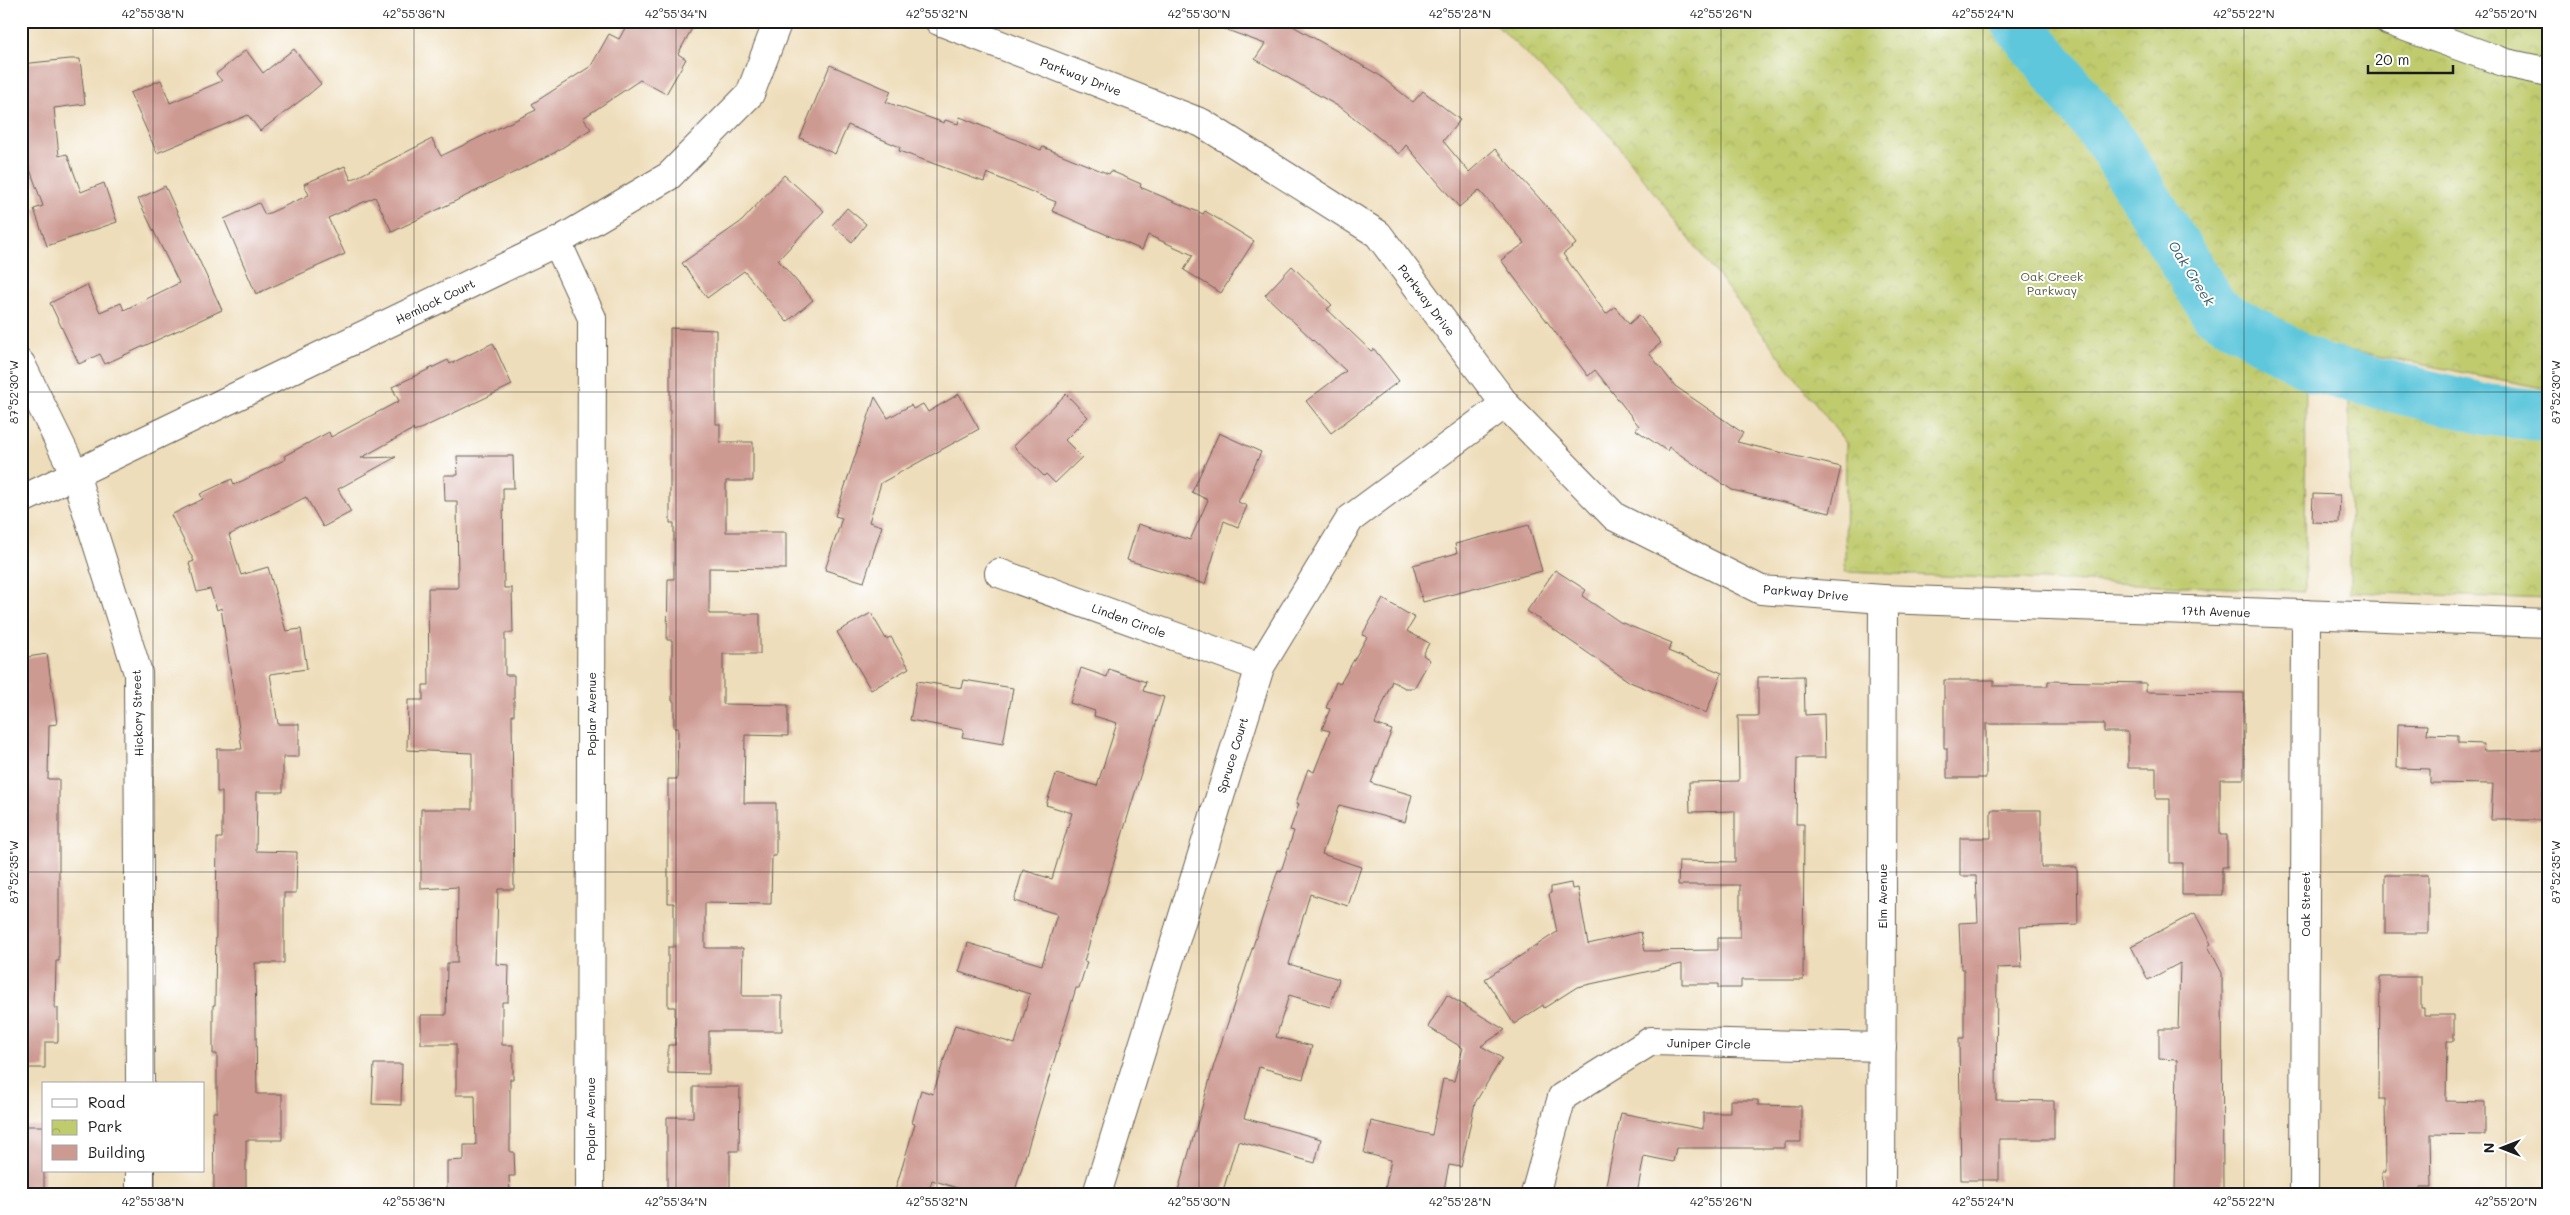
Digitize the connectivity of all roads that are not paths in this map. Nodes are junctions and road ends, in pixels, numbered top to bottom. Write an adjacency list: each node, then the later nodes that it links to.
1 (778, 21): 5 (street, Hemlock Court)
2 (939, 21): 7 (street, Parkway Drive)
3 (2389, 21): 4 (street)
4 (2549, 72)
5 (557, 242): 8 (street, Hemlock Court); 19 (street, Poplar Avenue)
6 (21, 364): 8 (street, Hickory Street)
7 (1505, 404): 11 (street, Parkway Drive); 14 (street, Spruce Court)
8 (75, 474): 9 (street, Hemlock Court); 16 (street, Hickory Street)
9 (21, 500)
10 (999, 573): 14 (street, Linden Circle)
11 (1883, 599): 12 (street, 17th Avenue); 15 (street, Elm Avenue)
12 (2306, 614): 13 (street, 17th Avenue); 23 (street, Oak Street)
13 (2549, 624)
14 (1260, 667): 20 (street, Spruce Court)
15 (1882, 1047): 21 (street, Juniper Circle); 22 (street, Elm Avenue)
16 (140, 1082)
17 (140, 1172): 18 (street)
18 (140, 1194)
19 (590, 1194)
20 (1097, 1194)
21 (1535, 1194)
22 (1881, 1194)
23 (2304, 1194)

